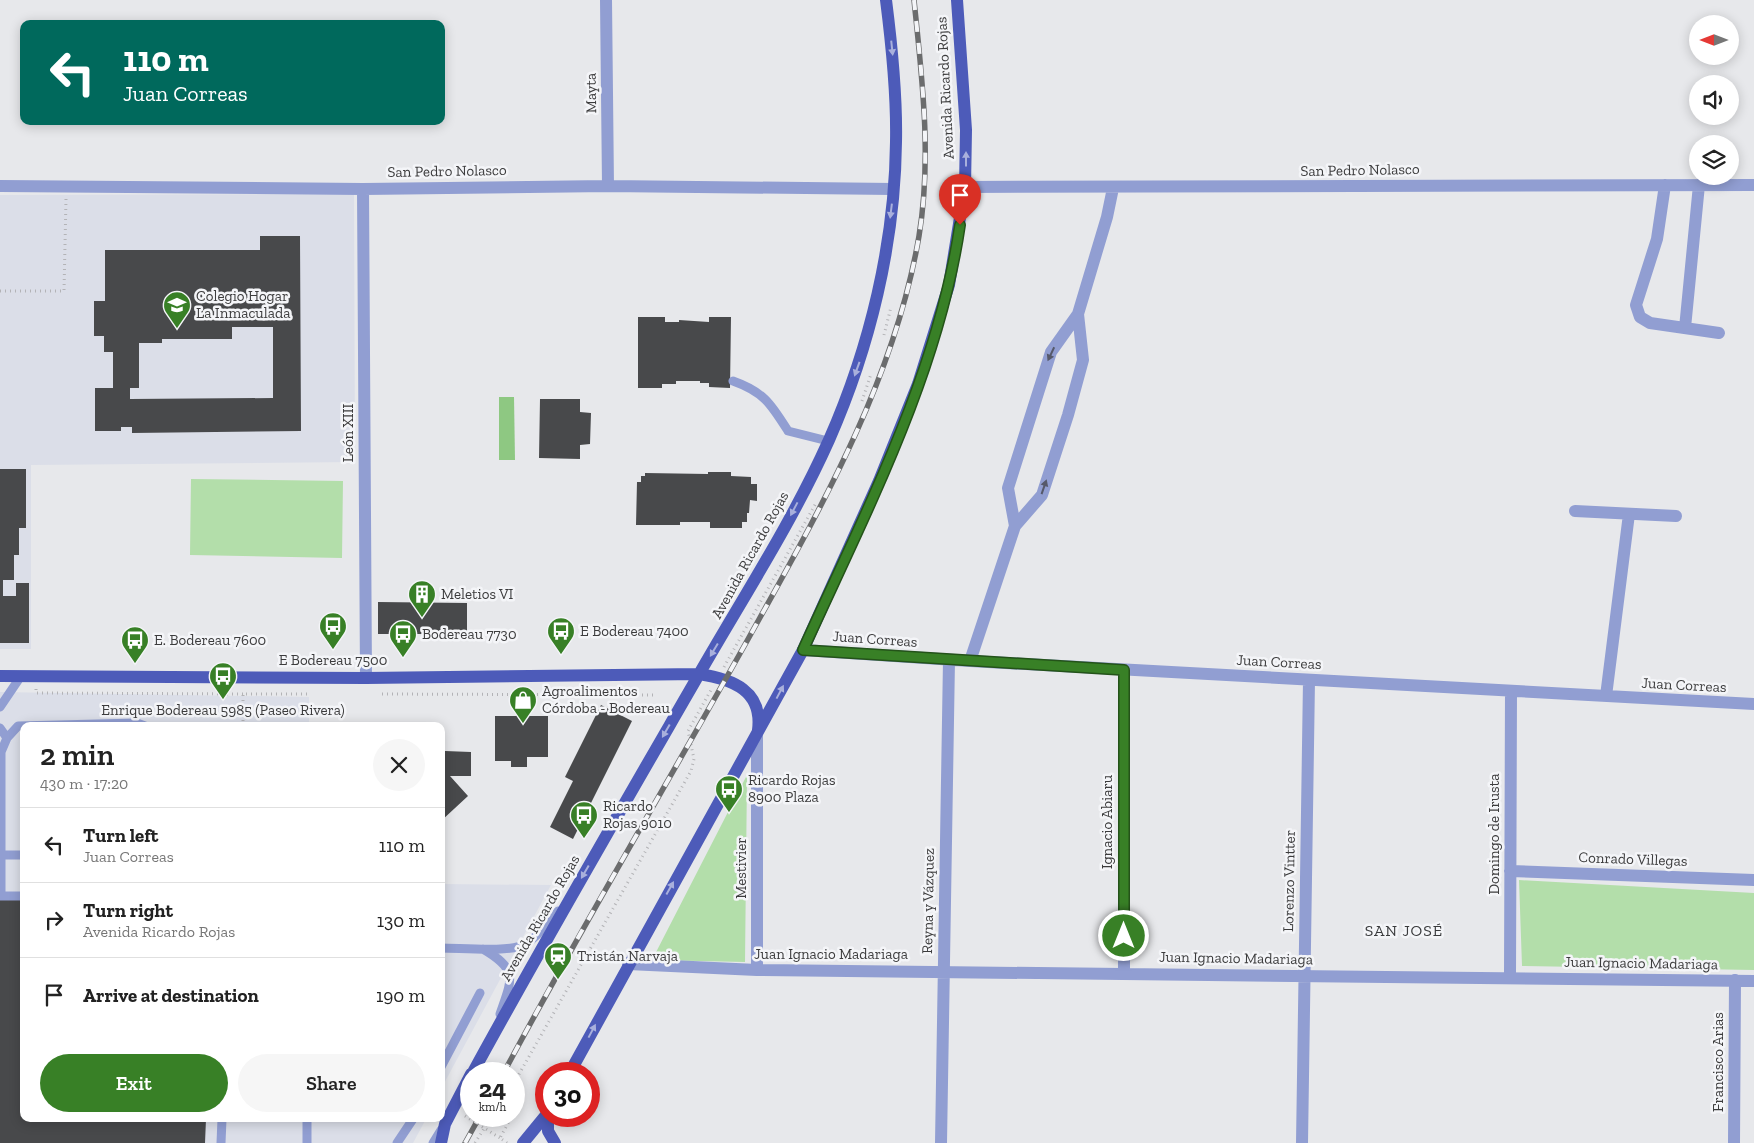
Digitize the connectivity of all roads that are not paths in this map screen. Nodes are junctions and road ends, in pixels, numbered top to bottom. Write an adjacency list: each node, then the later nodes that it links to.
1 (606, 0): 10 (street, Mayta)
2 (886, 0): 14 (main road, Avenida Ricardo Rojas, one-way to 14)
3 (956, 0): 11 (main road, Avenida Ricardo Rojas, one-way to 3)
4 (1665, 185): 5 (street, San Pedro Nolasco); 13 (street, San Pedro Nolasco); 16 (street)
5 (1689, 185)
6 (1699, 185): 16 (street)
7 (1739, 185): 8 (street, San Pedro Nolasco)
8 (1754, 185)
9 (0, 186): 12 (street, San Pedro Nolasco)
10 (608, 186): 12 (street, San Pedro Nolasco); 14 (street, San Pedro Nolasco)
11 (965, 187): 13 (street, San Pedro Nolasco); 24 (main road, Avenida Ricardo Rojas)
12 (363, 188): 31 (street, León XIII)
13 (1113, 188): 15 (street)
14 (893, 189): 19 (main road, Avenida Ricardo Rojas, one-way to 19)
15 (1078, 314): 23 (street, one-way to 23); 23 (street, one-way to 15)
16 (1686, 328): 17 (street)
17 (1719, 333)
18 (733, 381): 19 (lane)
19 (828, 442): 28 (main road, Avenida Ricardo Rojas, one-way to 28)
20 (1575, 511): 21 (street)
21 (1630, 514): 22 (street); 34 (street)
22 (1676, 516)
23 (1015, 526): 26 (street)
24 (803, 650): 25 (street, Juan Correas); 39 (main road, Avenida Ricardo Rojas, one-way to 24)
25 (948, 660): 26 (street, Juan Correas); 52 (street, Reyna y Vázquez)
26 (970, 662): 27 (street, Juan Correas)
27 (1124, 670): 32 (street, Juan Correas); 53 (street, Ignacio Abiaru)
28 (699, 674): 31 (main road); 39 (main road); 47 (main road, Avenida Ricardo Rojas, one-way to 47)
29 (0, 676): 30 (main road)
30 (21, 676): 31 (main road); 36 (lane)
31 (366, 678)
32 (1309, 680): 33 (street, Juan Correas); 54 (street, Lorenzo Vintter)
33 (1511, 692): 34 (street, Juan Correas); 44 (street, Domingo de Irusta)
34 (1606, 696): 35 (street, Juan Correas)
35 (1754, 703)
36 (0, 707)
37 (20, 726): 40 (lane)
38 (0, 728): 40 (lane)
39 (757, 735): 50 (main road, Avenida Ricardo Rojas, one-way to 39); 51 (street, Mestivier)
40 (8, 738): 41 (lane)
41 (1, 751): 42 (lane)
42 (1, 855): 43 (lane); 46 (lane)
43 (20, 855)
44 (1510, 871): 45 (street, Conrado Villegas); 55 (street, Domingo de Irusta)
45 (1754, 880)
46 (20, 896)
47 (570, 897): 49 (lane); 59 (main road, Avenida Ricardo Rojas)
48 (445, 948): 49 (lane)
49 (481, 948): 59 (lane)
50 (628, 964): 51 (street, Juan Ignacio Madariaga); 62 (main road, Avenida Ricardo Rojas, one-way to 50)
51 (757, 970): 52 (street, Juan Ignacio Madariaga)
52 (943, 971): 53 (street, Juan Ignacio Madariaga); 80 (street, Reyna y Vázquez)
53 (1124, 974): 54 (street, Juan Ignacio Madariaga)
54 (1304, 975): 55 (street, Juan Ignacio Madariaga); 81 (street, Lorenzo Vintter)
55 (1510, 977): 56 (street, Juan Ignacio Madariaga)
56 (1735, 980): 57 (street, Juan Ignacio Madariaga); 82 (street, Francisco Arias)
57 (1754, 981)
58 (480, 993): 60 (lane)
59 (492, 1036): 61 (main road, Avenida Ricardo Rojas)
60 (445, 1059)
61 (478, 1062)
62 (575, 1062)
63 (460, 1094): 64 (main road, Avenida Ricardo Rojas)
64 (450, 1113): 68 (lane); 76 (main road, Avenida Ricardo Rojas); 77 (main road, Avenida Ricardo Rojas)
65 (222, 1122): 72 (lane)
66 (307, 1122): 73 (lane)
67 (411, 1122): 74 (lane)
68 (445, 1122)
69 (445, 1122): 75 (lane)
70 (537, 1127): 78 (main road)
71 (548, 1127): 79 (main road)
72 (221, 1143)
73 (306, 1143)
74 (397, 1143)
75 (433, 1143)
76 (440, 1143)
77 (446, 1143)
78 (523, 1143)
79 (555, 1143)
80 (941, 1143)
81 (1302, 1143)
82 (1734, 1143)

